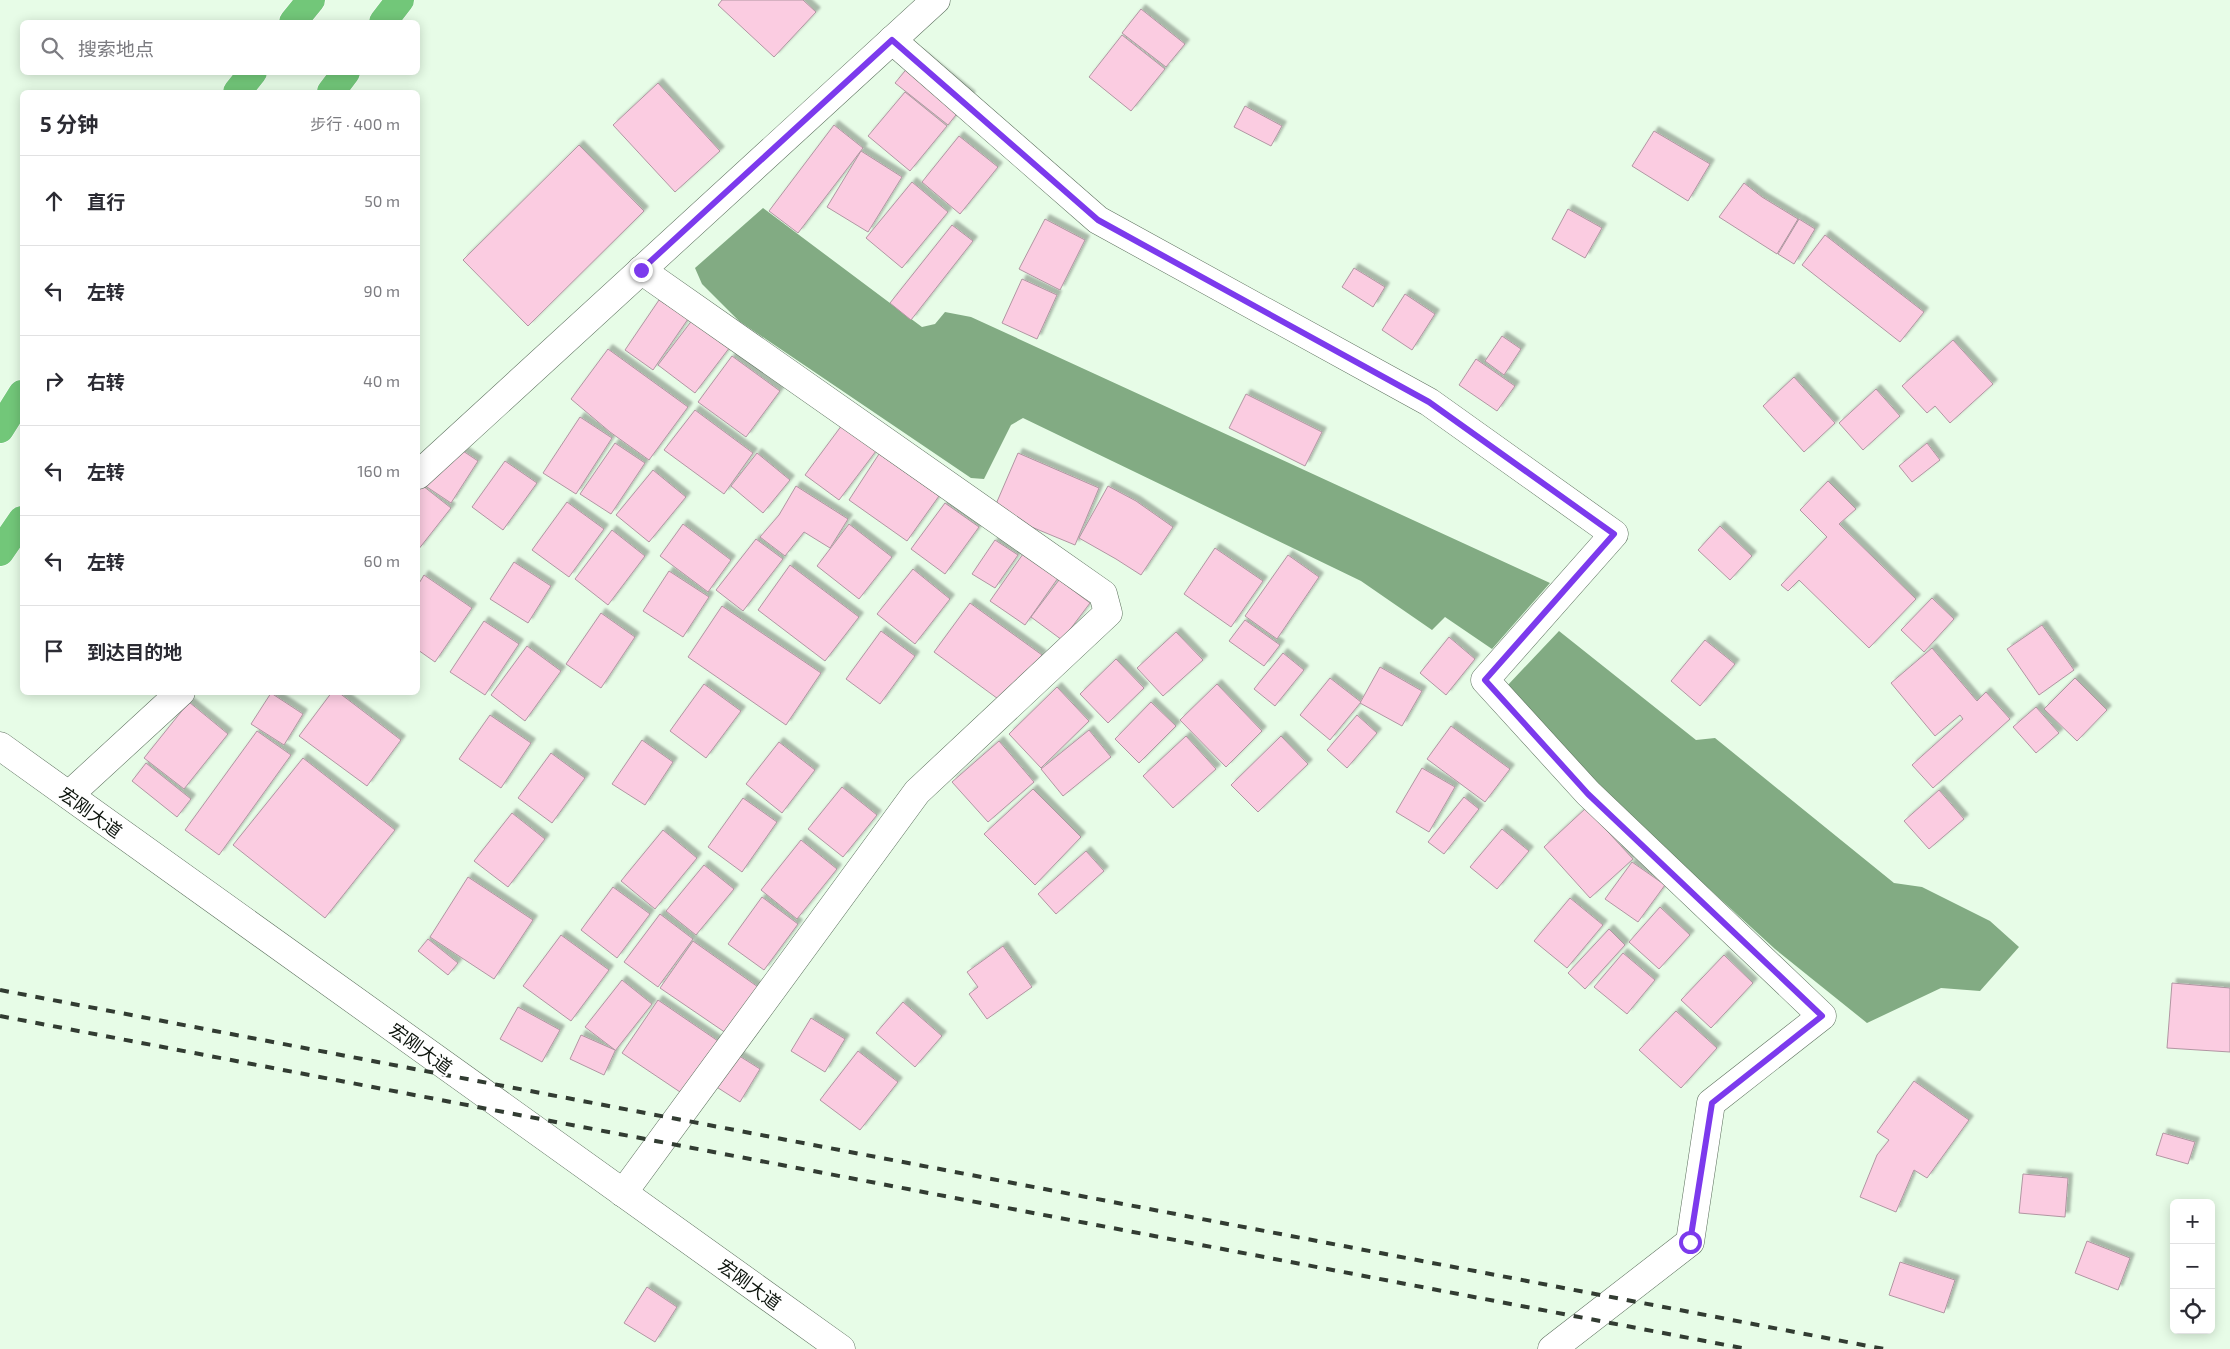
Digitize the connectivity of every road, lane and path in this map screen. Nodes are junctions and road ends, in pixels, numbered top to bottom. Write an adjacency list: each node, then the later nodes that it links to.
1 (294, 0): 5 (highway)
2 (311, 0): 6 (highway)
3 (400, 0): 7 (highway)
4 (936, 0): 8 (street)
5 (279, 20)
6 (295, 20)
7 (385, 20)
8 (892, 40): 15 (street); 26 (street)
9 (242, 75): 12 (highway)
10 (251, 75): 13 (highway)
11 (344, 75): 14 (highway)
12 (232, 90)
13 (239, 90)
14 (332, 90)
15 (641, 270): 18 (street); 24 (street)
16 (20, 397): 17 (highway)
17 (0, 429)
18 (420, 473)
19 (20, 523): 20 (highway)
20 (0, 552)
21 (178, 695): 23 (street)
22 (0, 746): 23 (street, 宏刚大道)
23 (69, 795): 24 (street, 宏刚大道)
24 (623, 1193): 25 (street, 宏刚大道)
25 (841, 1349)
26 (1552, 1349)

